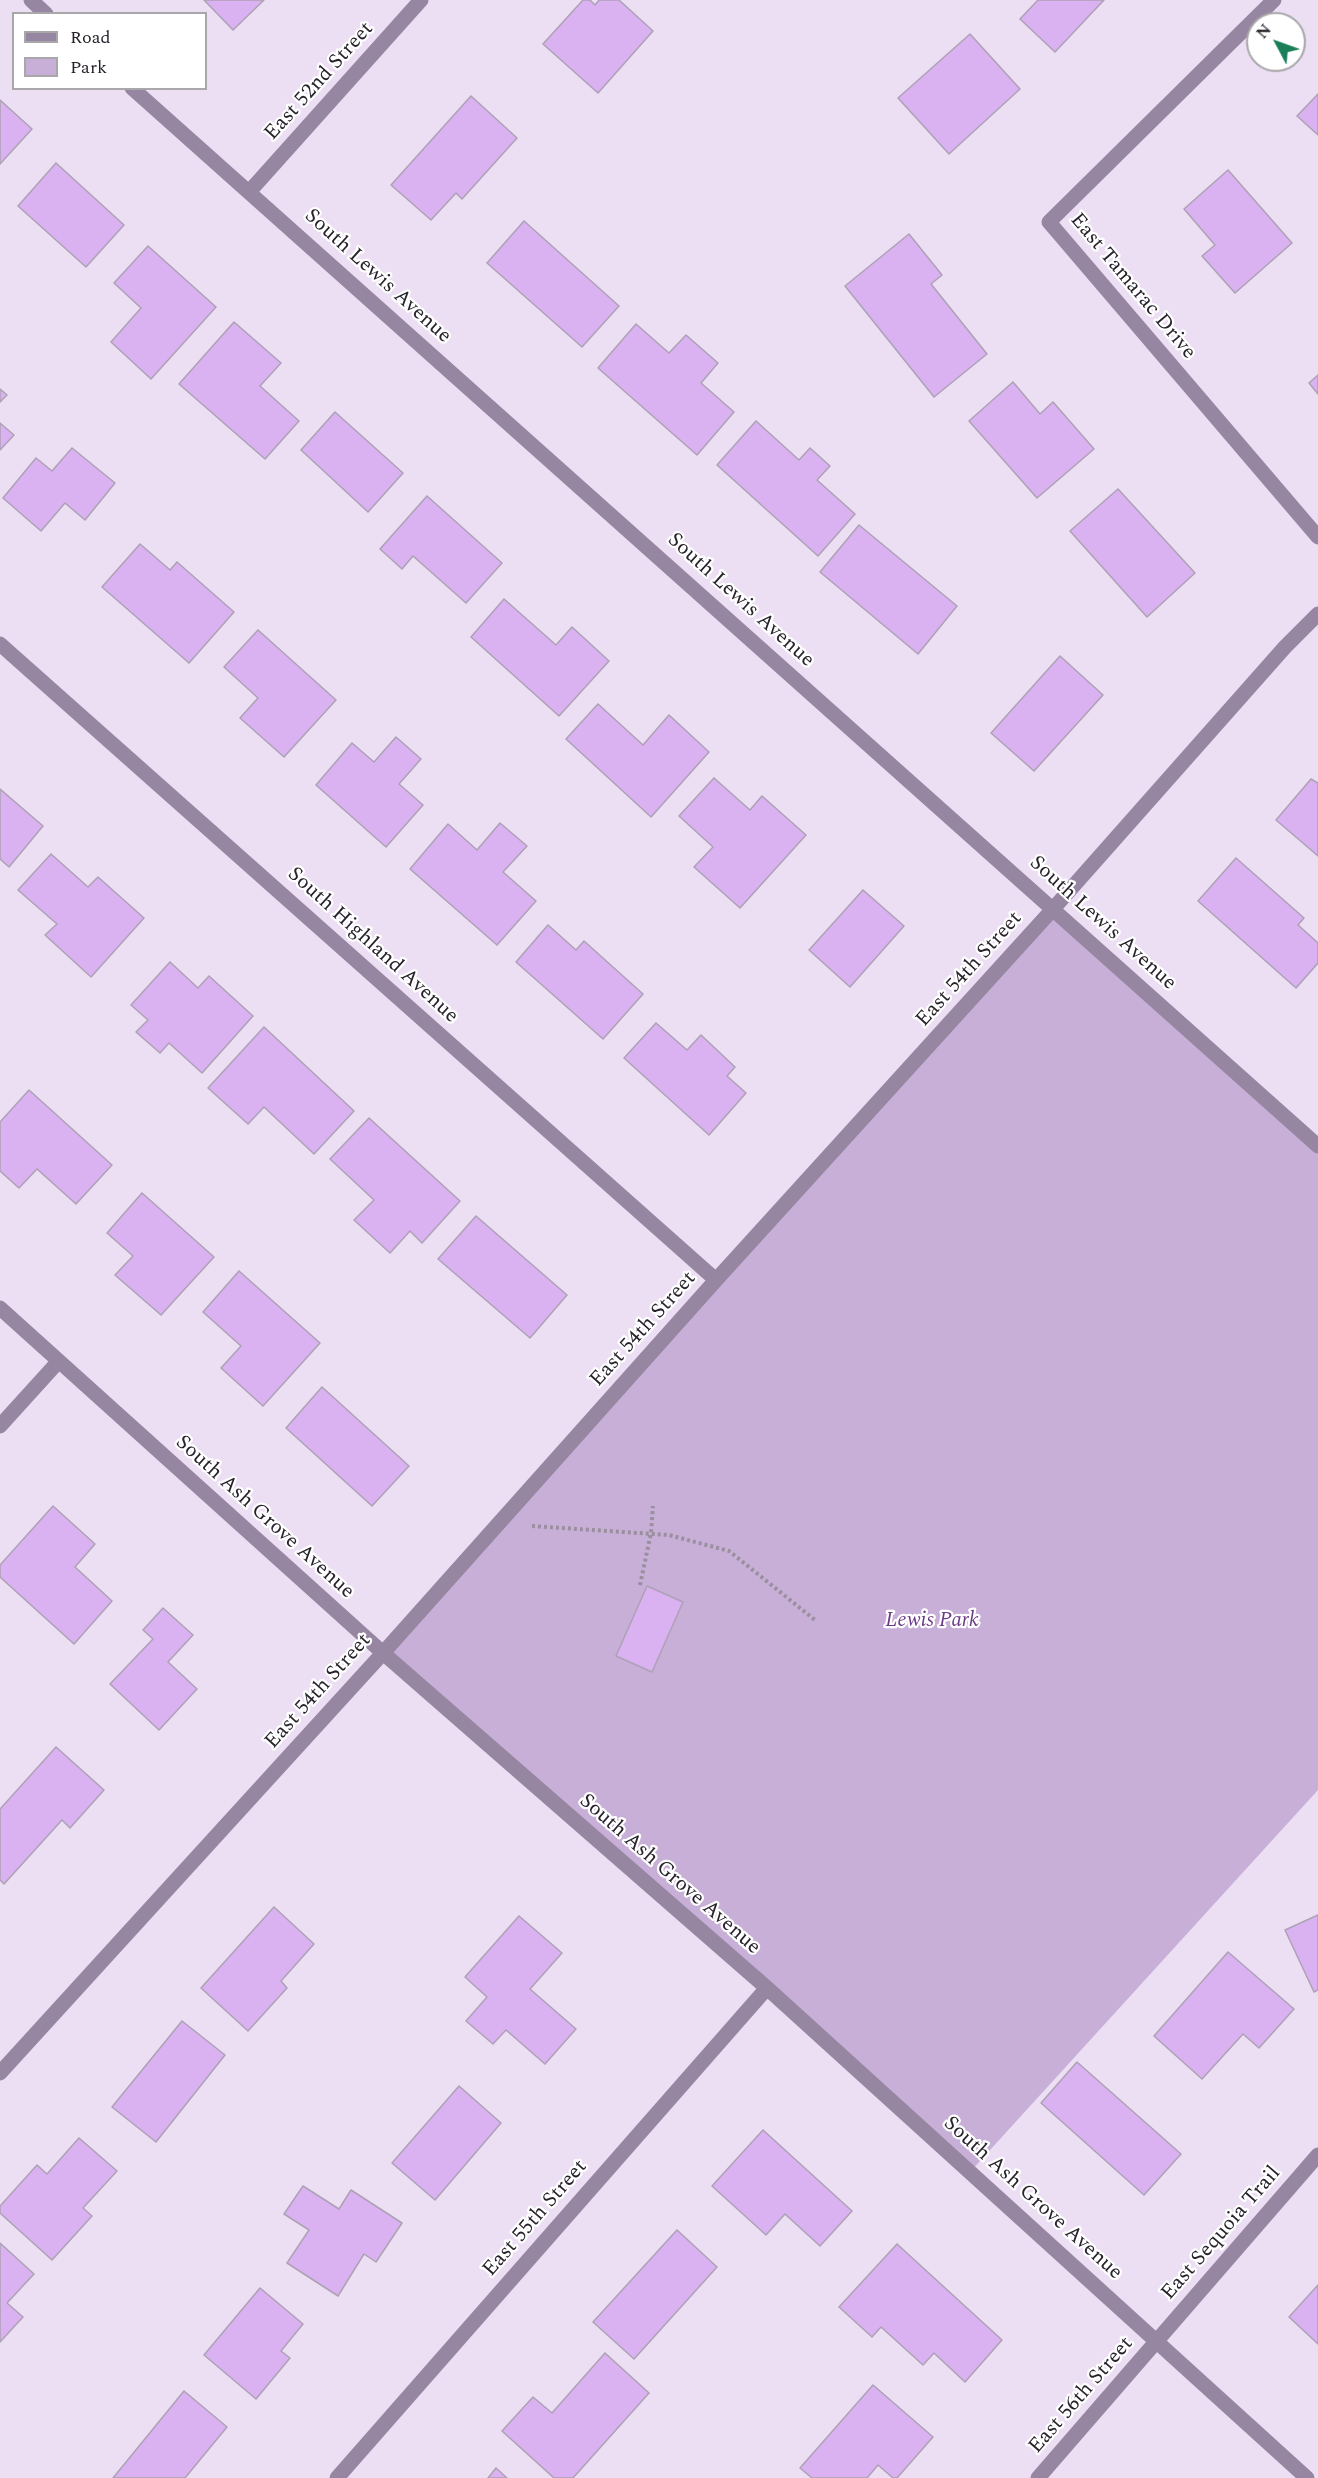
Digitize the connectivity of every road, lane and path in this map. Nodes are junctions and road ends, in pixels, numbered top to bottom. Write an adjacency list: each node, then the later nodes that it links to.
1 (31, 0): 4 (street)
2 (421, 0): 6 (street, East 52nd Street)
3 (1275, 0): 7 (street, East Tamarac Drive)
4 (44, 12)
5 (134, 90): 6 (street, South Lewis Avenue)
6 (249, 192): 10 (street, South Lewis Avenue)
7 (1318, 537)
8 (1318, 614): 10 (street, East 54th Street)
9 (0, 644): 12 (street, South Highland Avenue)
10 (1053, 909): 11 (street, South Lewis Avenue); 12 (street, East 54th Street)
11 (1318, 1146)
12 (716, 1280): 17 (street, East 54th Street)
13 (0, 1308): 14 (street, South Ash Grove Avenue)
14 (58, 1362): 15 (street); 21 (street, South Ash Grove Avenue)
15 (0, 1426)
16 (653, 1506): 18 (path)
17 (498, 1524): 18 (path); 21 (street, East 54th Street)
18 (651, 1533): 19 (path); 20 (path)
19 (640, 1585)
20 (815, 1620)
21 (383, 1653): 22 (street, South Ash Grove Avenue); 23 (street, East 54th Street)
22 (767, 1988): 25 (street, South Ash Grove Avenue); 26 (street, East 55th Street)
23 (0, 2073)
24 (1318, 2155): 25 (street, East Sequoia Trail)
25 (1157, 2341): 27 (street, East 56th Street); 28 (street, South Ash Grove Avenue)
26 (337, 2478)
27 (1038, 2478)
28 (1307, 2478)

